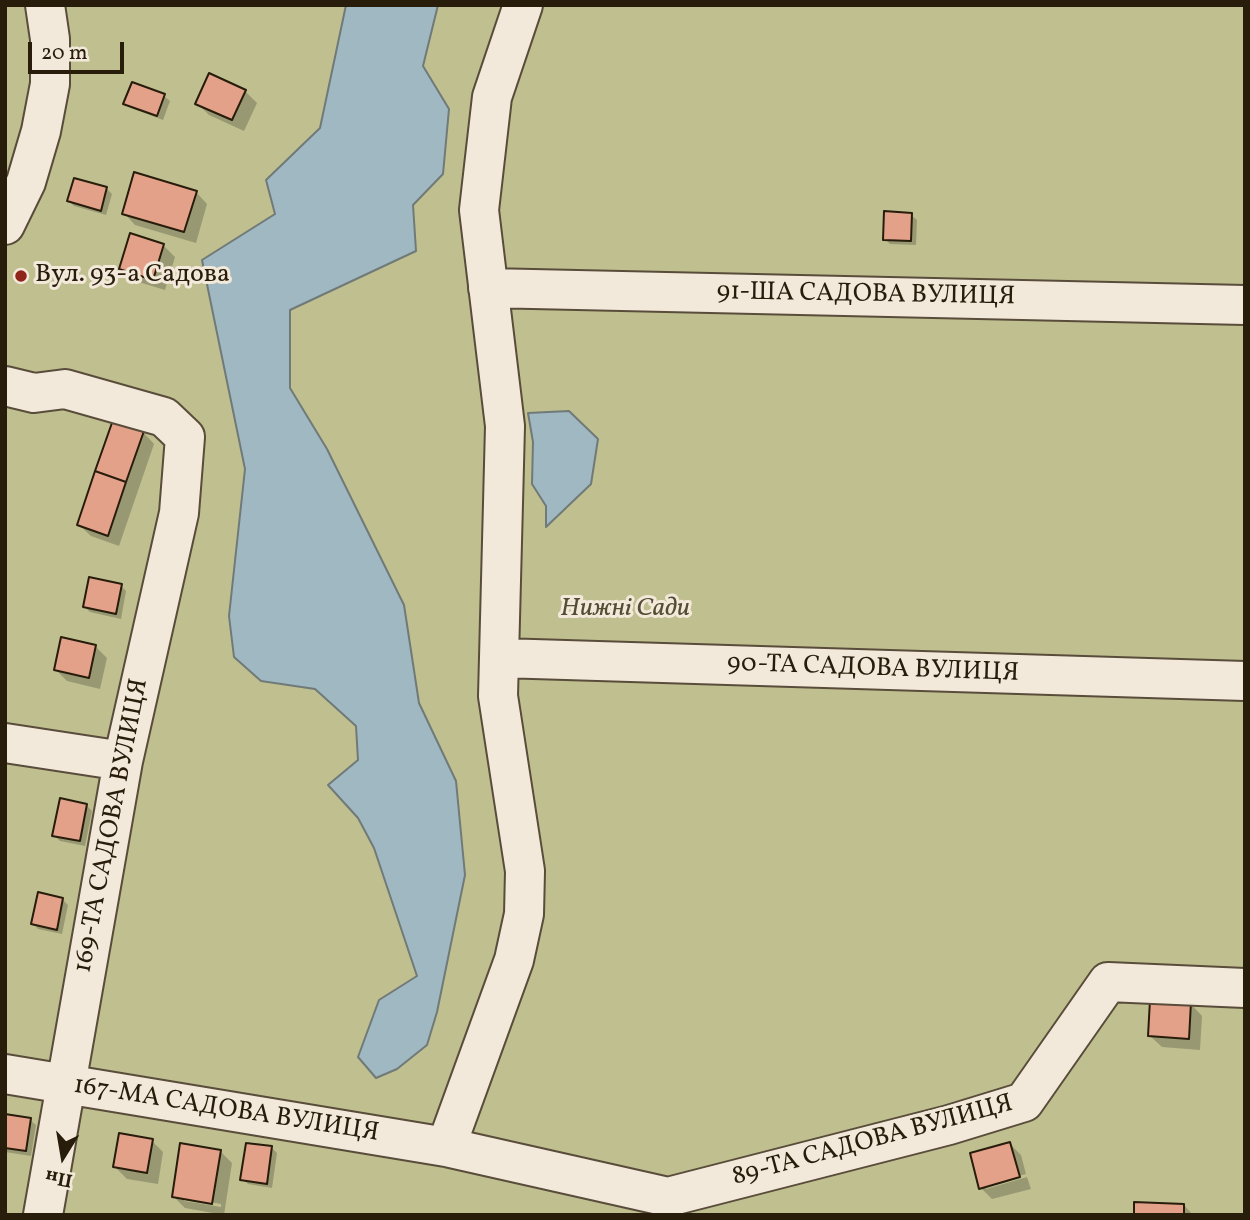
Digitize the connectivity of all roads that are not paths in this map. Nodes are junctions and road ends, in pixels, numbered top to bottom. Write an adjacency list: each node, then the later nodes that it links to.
1 (45, 5): 3 (street)
2 (523, 5): 4 (street)
3 (5, 225)
4 (488, 288): 5 (street, 91-ША САДОВА ВУЛИЦЯ); 7 (street)
5 (1245, 305)
6 (5, 386): 10 (street, 169-ТА САДОВА ВУЛИЦЯ)
7 (501, 658): 8 (street, 90-ТА САДОВА ВУЛИЦЯ); 14 (street)
8 (1245, 681)
9 (5, 743): 10 (street)
10 (123, 761): 13 (street, 169-ТА САДОВА ВУЛИЦЯ)
11 (1245, 988): 15 (street, 89-ТА САДОВА ВУЛИЦЯ)
12 (5, 1074): 13 (street, 167-МА САДОВА ВУЛИЦЯ)
13 (64, 1085): 14 (street, 167-МА САДОВА ВУЛИЦЯ); 16 (street, 169-ТА САДОВА ВУЛИЦЯ)
14 (446, 1147): 15 (street, 89-ТА САДОВА ВУЛИЦЯ)
15 (678, 1206)
16 (43, 1215)

